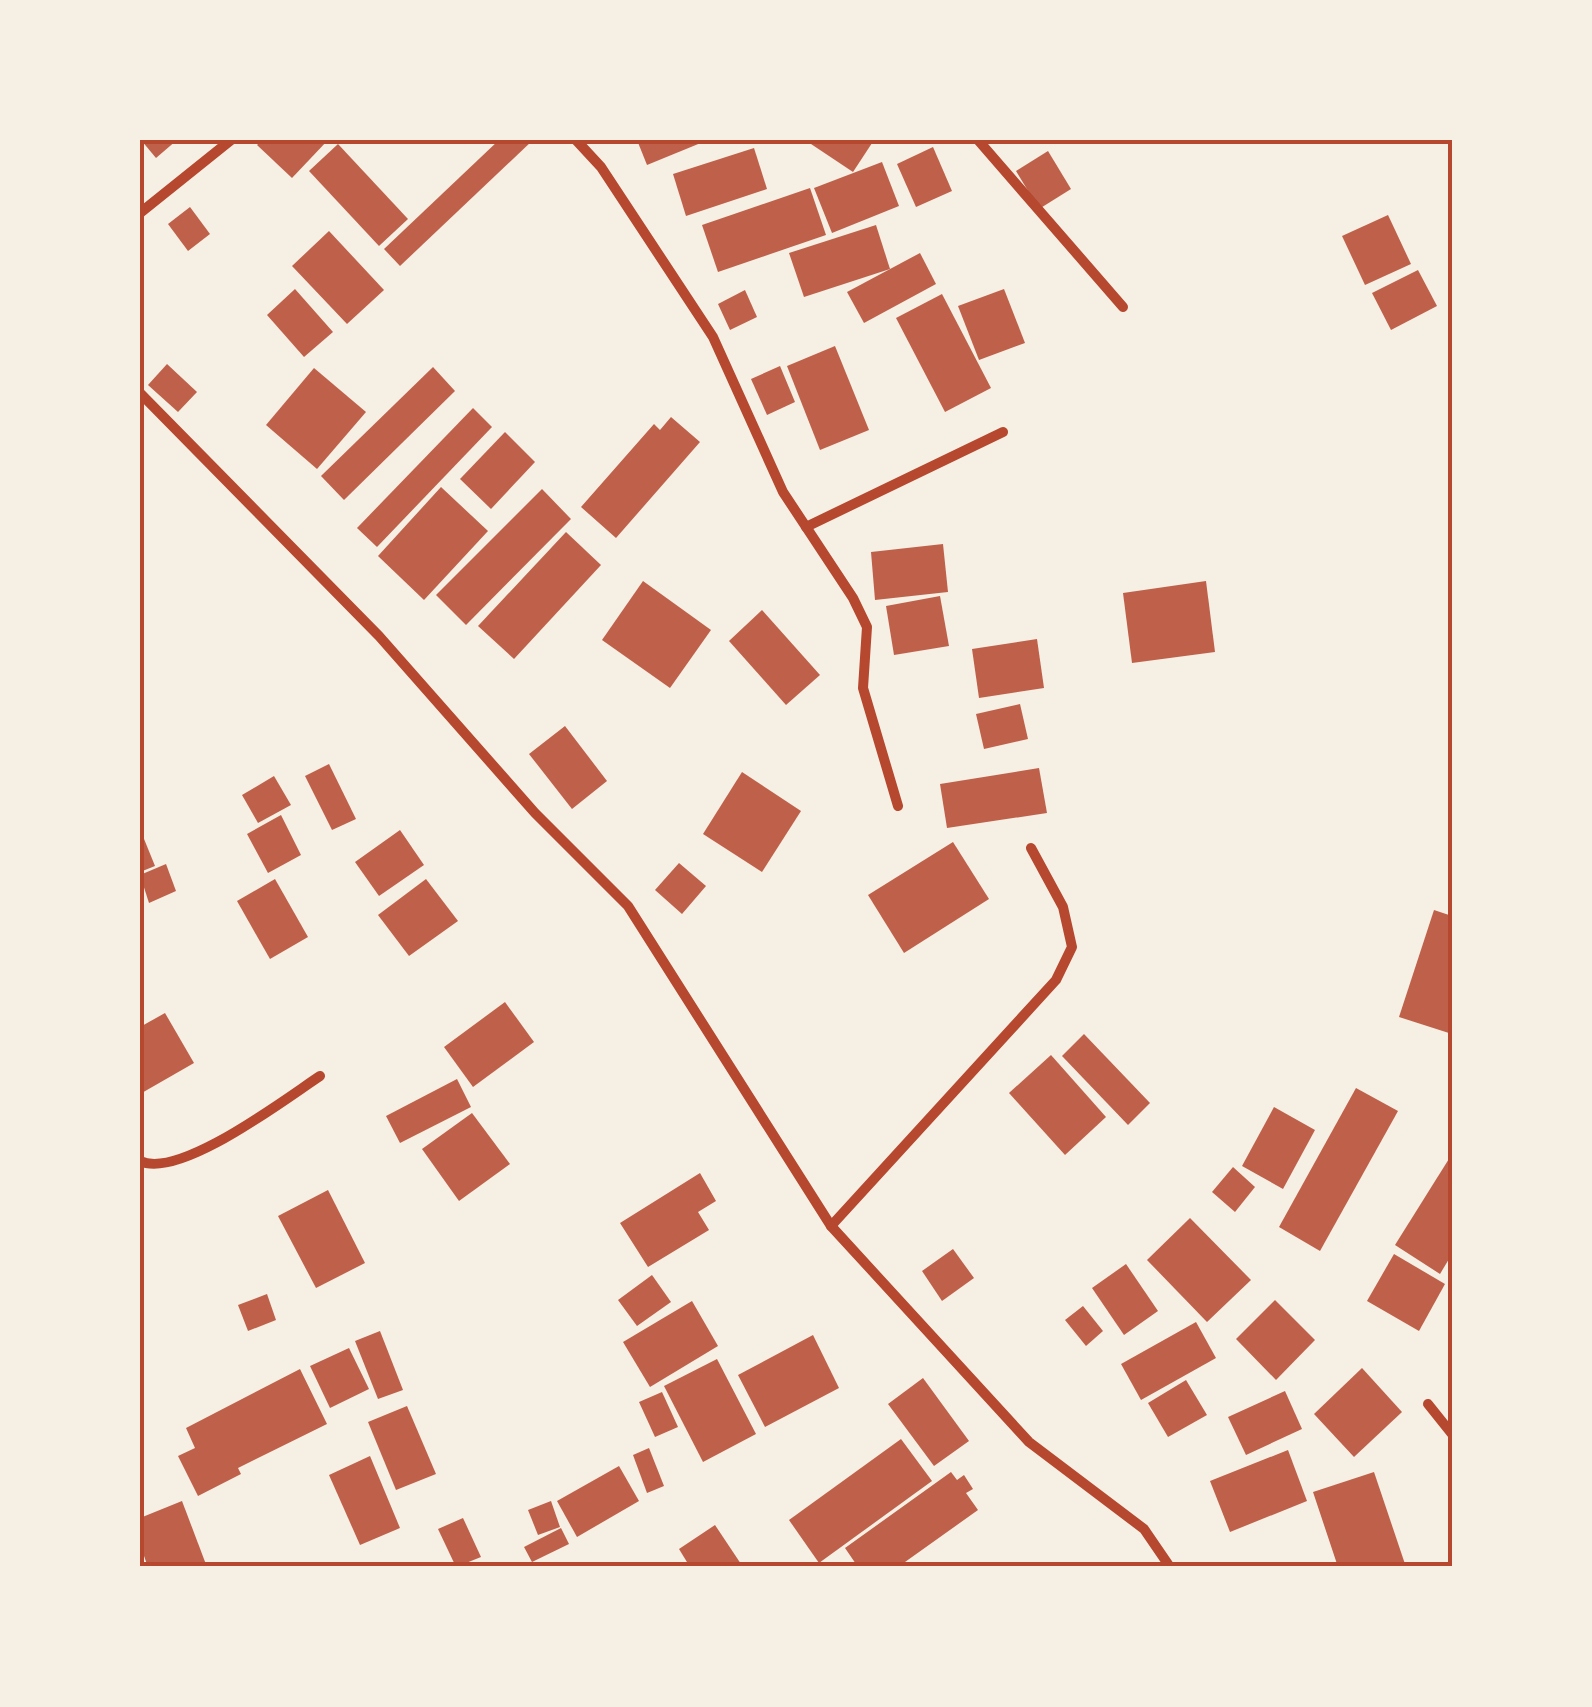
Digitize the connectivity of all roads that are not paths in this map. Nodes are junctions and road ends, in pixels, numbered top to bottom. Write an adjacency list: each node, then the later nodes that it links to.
1 (230, 140): 4 (street)
2 (576, 140): 8 (street)
3 (978, 140): 5 (street)
4 (140, 213)
5 (1123, 306)
6 (140, 393): 13 (street)
7 (1003, 432): 8 (street)
8 (806, 527): 9 (street)
9 (898, 806)
10 (1031, 848): 13 (street)
11 (320, 1076): 12 (street)
12 (140, 1161)
13 (832, 1226): 16 (street)
14 (1428, 1404): 15 (street)
15 (1452, 1434)
16 (1170, 1567)

